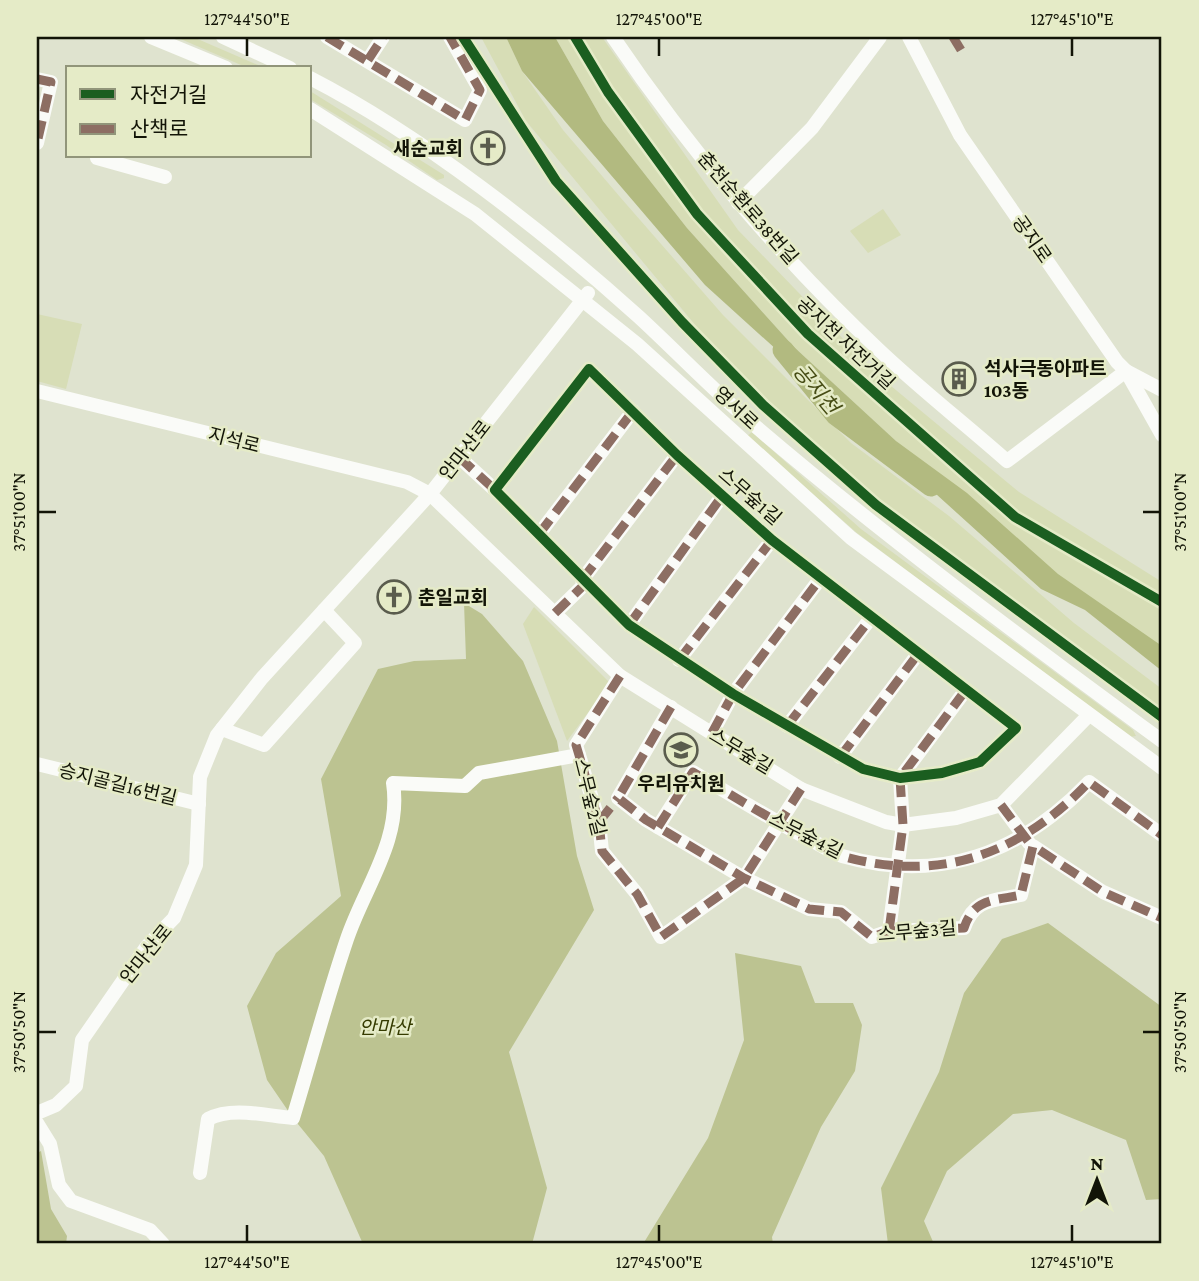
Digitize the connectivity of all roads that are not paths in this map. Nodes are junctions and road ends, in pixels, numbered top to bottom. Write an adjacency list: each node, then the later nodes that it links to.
1 (151, 37): 10 (street)
2 (223, 37): 11 (street)
3 (327, 37): 9 (street)
4 (383, 37): 9 (street)
5 (450, 37): 9 (street)
6 (612, 37): 18 (street, 춘천순환로38번길)
7 (880, 37): 18 (street)
8 (909, 37): 25 (street, 공지로)
9 (368, 60)
10 (221, 66)
11 (286, 66)
12 (37, 79): 15 (street)
13 (312, 79): 19 (street, 영서로)
14 (312, 110): 20 (street, 영서로)
15 (37, 143)
16 (97, 158): 17 (street)
17 (165, 177)
18 (738, 203): 25 (street, 춘천순환로38번길)
19 (545, 240): 20 (street); 21 (street, 영서로)
20 (528, 255): 22 (street, 영서로)
21 (596, 282): 22 (street, 안마산로); 23 (street, 영서로)
22 (583, 299): 24 (street, 영서로); 31 (street, 안마산로)
23 (655, 333): 24 (street); 53 (street, 영서로)
24 (639, 346): 49 (street, 영서로)
25 (1126, 371): 26 (street); 29 (street, 공지로)
26 (1162, 390)
27 (37, 391): 33 (street, 지석로)
28 (633, 411): 30 (street, 스무숲1길); 32 (street, 스무숲1길); 35 (street)
29 (1162, 435)
30 (677, 455): 34 (street, 스무숲1길); 38 (street)
31 (459, 457): 32 (street); 33 (street, 안마산로)
32 (495, 491): 35 (street, 스무숲1길)
33 (430, 494): 39 (street, 안마산로); 40 (street, 스무숲길)
34 (722, 496): 36 (street, 스무숲1길); 42 (street, 스무숲1길)
35 (539, 534): 38 (street, 스무숲1길)
36 (772, 540): 37 (street, 스무숲1길); 44 (street, 스무숲1길)
37 (820, 579): 41 (street, 스무숲1길); 47 (street)
38 (584, 581): 40 (street); 42 (street, 스무숲1길)
39 (324, 610): 51 (street, 안마산로); 51 (street)
40 (555, 613): 45 (street, 스무숲길)
41 (871, 618): 43 (street, 스무숲1길); 50 (street)
42 (629, 625): 44 (street, 스무숲1길)
43 (918, 654): 46 (street, 스무숲1길); 55 (street)
44 (679, 660): 47 (street, 스무숲1길)
45 (620, 676): 48 (street, 스무숲길); 54 (street, 스무숲2길)
46 (965, 691): 58 (street); 58 (street, 스무숲1길)
47 (733, 694): 50 (street, 스무숲1길); 52 (street)
48 (671, 707): 52 (street, 스무숲길); 60 (street)
49 (1089, 715): 57 (street, 영서로); 62 (street, 스무숲길)
50 (787, 726): 55 (street, 스무숲1길)
51 (222, 729): 61 (street, 안마산로)
52 (712, 733): 59 (street, 스무숲길)
53 (1162, 741)
54 (579, 755): 63 (street, 스무숲2길); 75 (street)
55 (840, 757): 58 (street, 스무숲1길)
56 (37, 764): 61 (street, 승지골길16번길)
57 (1162, 768)
58 (900, 778): 65 (street)
59 (802, 789): 64 (street); 65 (street, 스무숲길)
60 (618, 798): 63 (street); 66 (street, 스무숲3길)
61 (199, 804): 73 (street, 안마산로)
62 (1000, 805): 65 (street, 스무숲길); 68 (street)
63 (599, 822): 70 (street, 스무숲2길)
64 (780, 824): 66 (street, 스무숲4길); 69 (street, 스무숲4길); 70 (street)
65 (902, 824): 69 (street)
66 (658, 827): 70 (street, 스무숲3길)
67 (1162, 835): 68 (street, 스무숲4길)
68 (1028, 842): 69 (street, 스무숲4길); 71 (street); 72 (street, 스무숲3길)
69 (899, 866): 72 (street)
70 (744, 878): 72 (street, 스무숲3길)
71 (1162, 918)
72 (890, 931)
73 (37, 1113)
74 (37, 1123): 76 (street)
75 (200, 1173)
76 (163, 1244)

